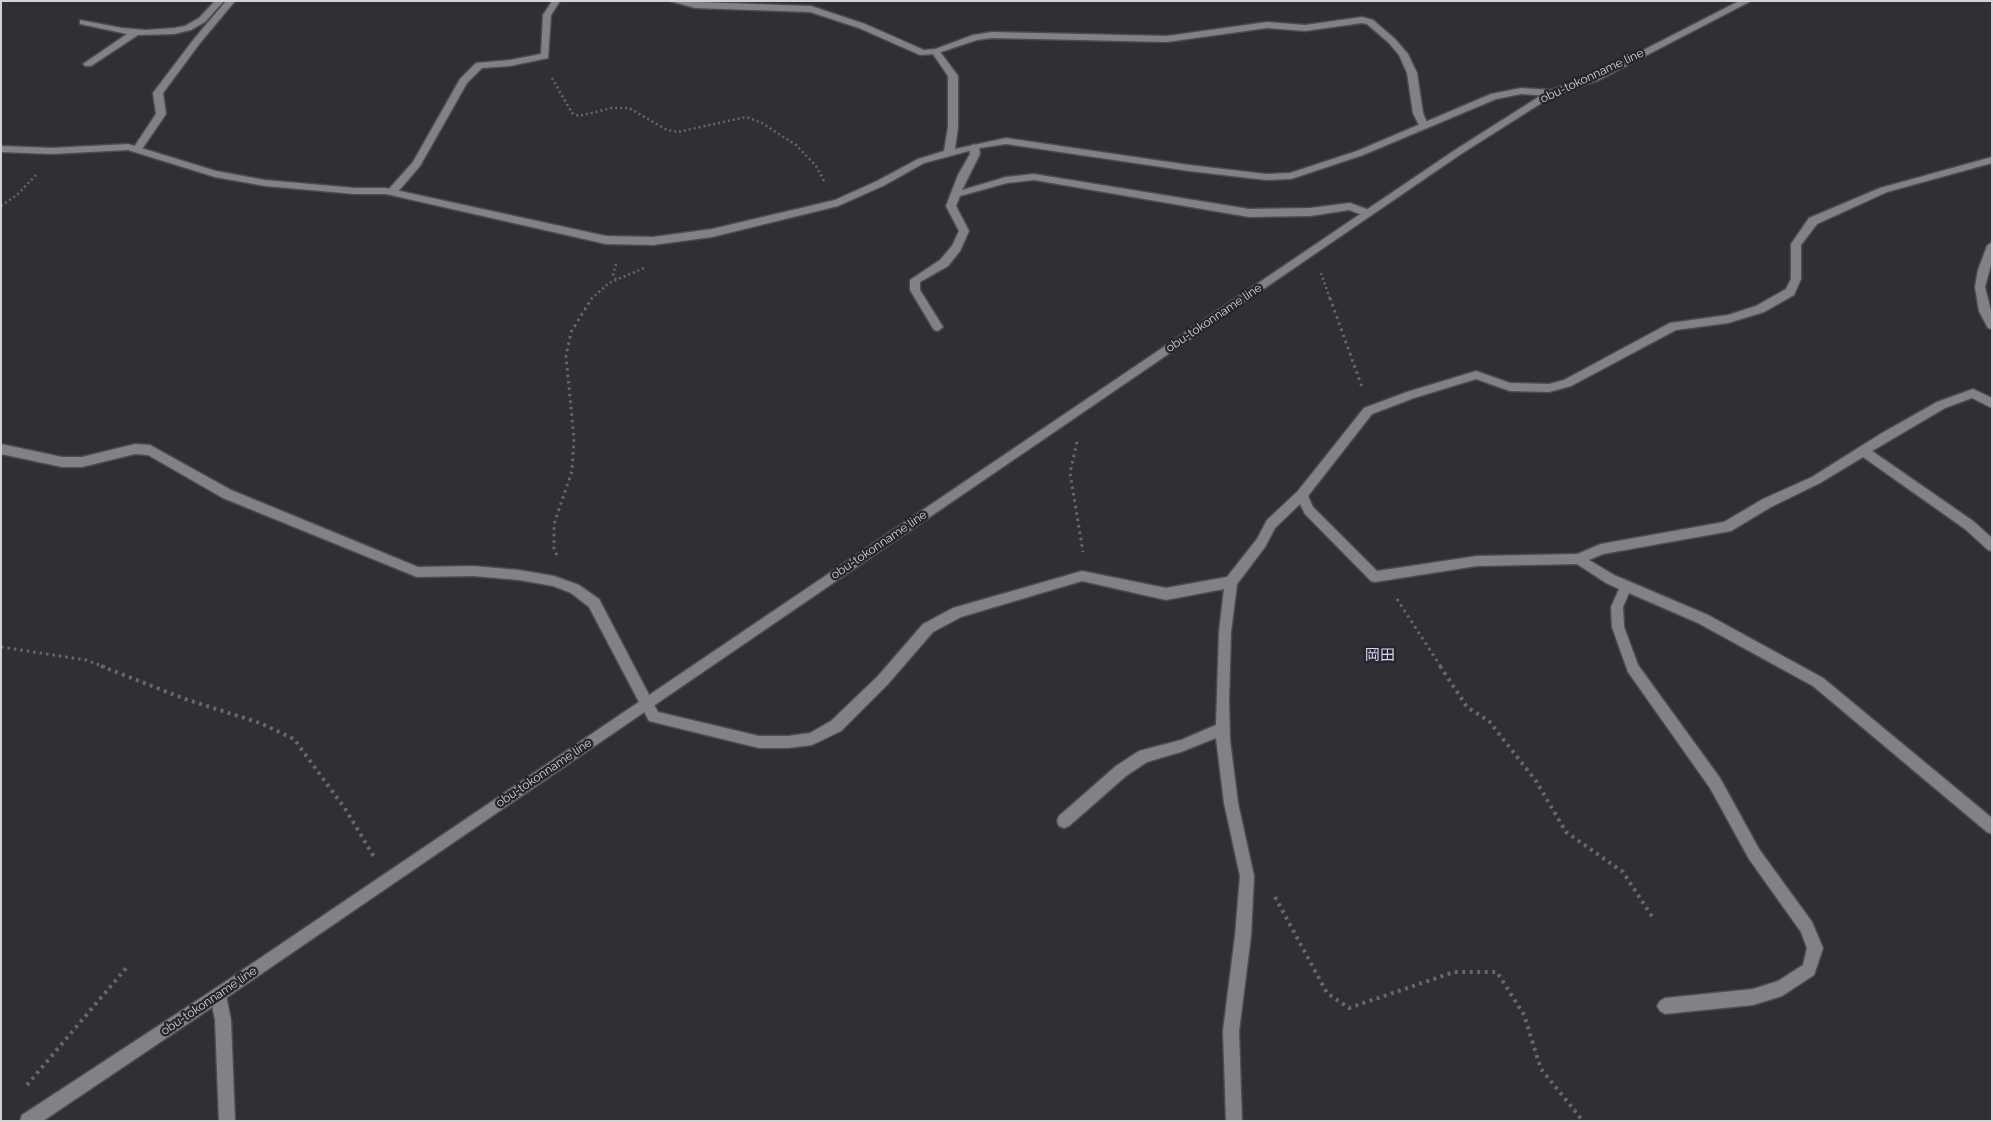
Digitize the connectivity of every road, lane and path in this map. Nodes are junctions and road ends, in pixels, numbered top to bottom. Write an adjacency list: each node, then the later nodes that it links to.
1 (220, 1): 9 (street)
2 (231, 1): 17 (street)
3 (556, 1): 20 (street)
4 (674, 1): 7 (street)
5 (821, 1): 7 (street)
6 (1747, 1): 12 (street, obu-tokonname line)
7 (812, 9): 10 (street)
8 (83, 22): 9 (street)
9 (136, 32): 11 (street)
10 (935, 51): 13 (street); 18 (street)
11 (88, 64)
12 (1551, 93): 13 (street); 23 (street, obu-tokonname line)
13 (1423, 125): 14 (street)
14 (974, 147): 18 (street); 21 (street)
15 (1, 149): 16 (street)
16 (57, 150): 17 (street); 22 (path)
17 (137, 150): 20 (street)
18 (948, 153): 20 (street)
19 (1992, 160): 29 (street)
20 (392, 192)
21 (956, 193): 23 (street); 27 (street)
22 (1, 206)
23 (1368, 213): 25 (street, obu-tokonname line)
24 (1992, 246): 26 (street)
25 (1310, 252): 29 (path); 30 (street, obu-tokonname line)
26 (1992, 325)
27 (938, 327)
28 (1992, 404): 32 (street)
29 (1377, 408): 33 (street)
30 (1072, 414): 37 (path); 41 (street, obu-tokonname line)
31 (1, 449): 41 (street)
32 (1863, 451): 34 (street); 35 (street)
33 (1302, 495): 36 (street); 38 (street)
34 (1992, 546)
35 (1579, 559): 36 (street); 39 (street)
36 (1382, 576): 47 (path)
37 (1087, 577): 38 (street); 41 (street)
38 (1231, 582): 42 (street)
39 (1626, 586): 44 (street); 50 (street)
40 (1, 647): 45 (path)
41 (646, 704): 45 (street, obu-tokonname line)
42 (1223, 729): 43 (street); 54 (street)
43 (1064, 822)
44 (1992, 827)
45 (385, 882): 49 (street, obu-tokonname line)
46 (1272, 888): 55 (path)
47 (1653, 918)
48 (127, 966): 51 (path)
49 (218, 995): 52 (street, obu-tokonname line); 53 (street)
50 (1665, 1006)
51 (26, 1086)
52 (28, 1121)
53 (227, 1121)
54 (1234, 1121)
55 (1583, 1121)

